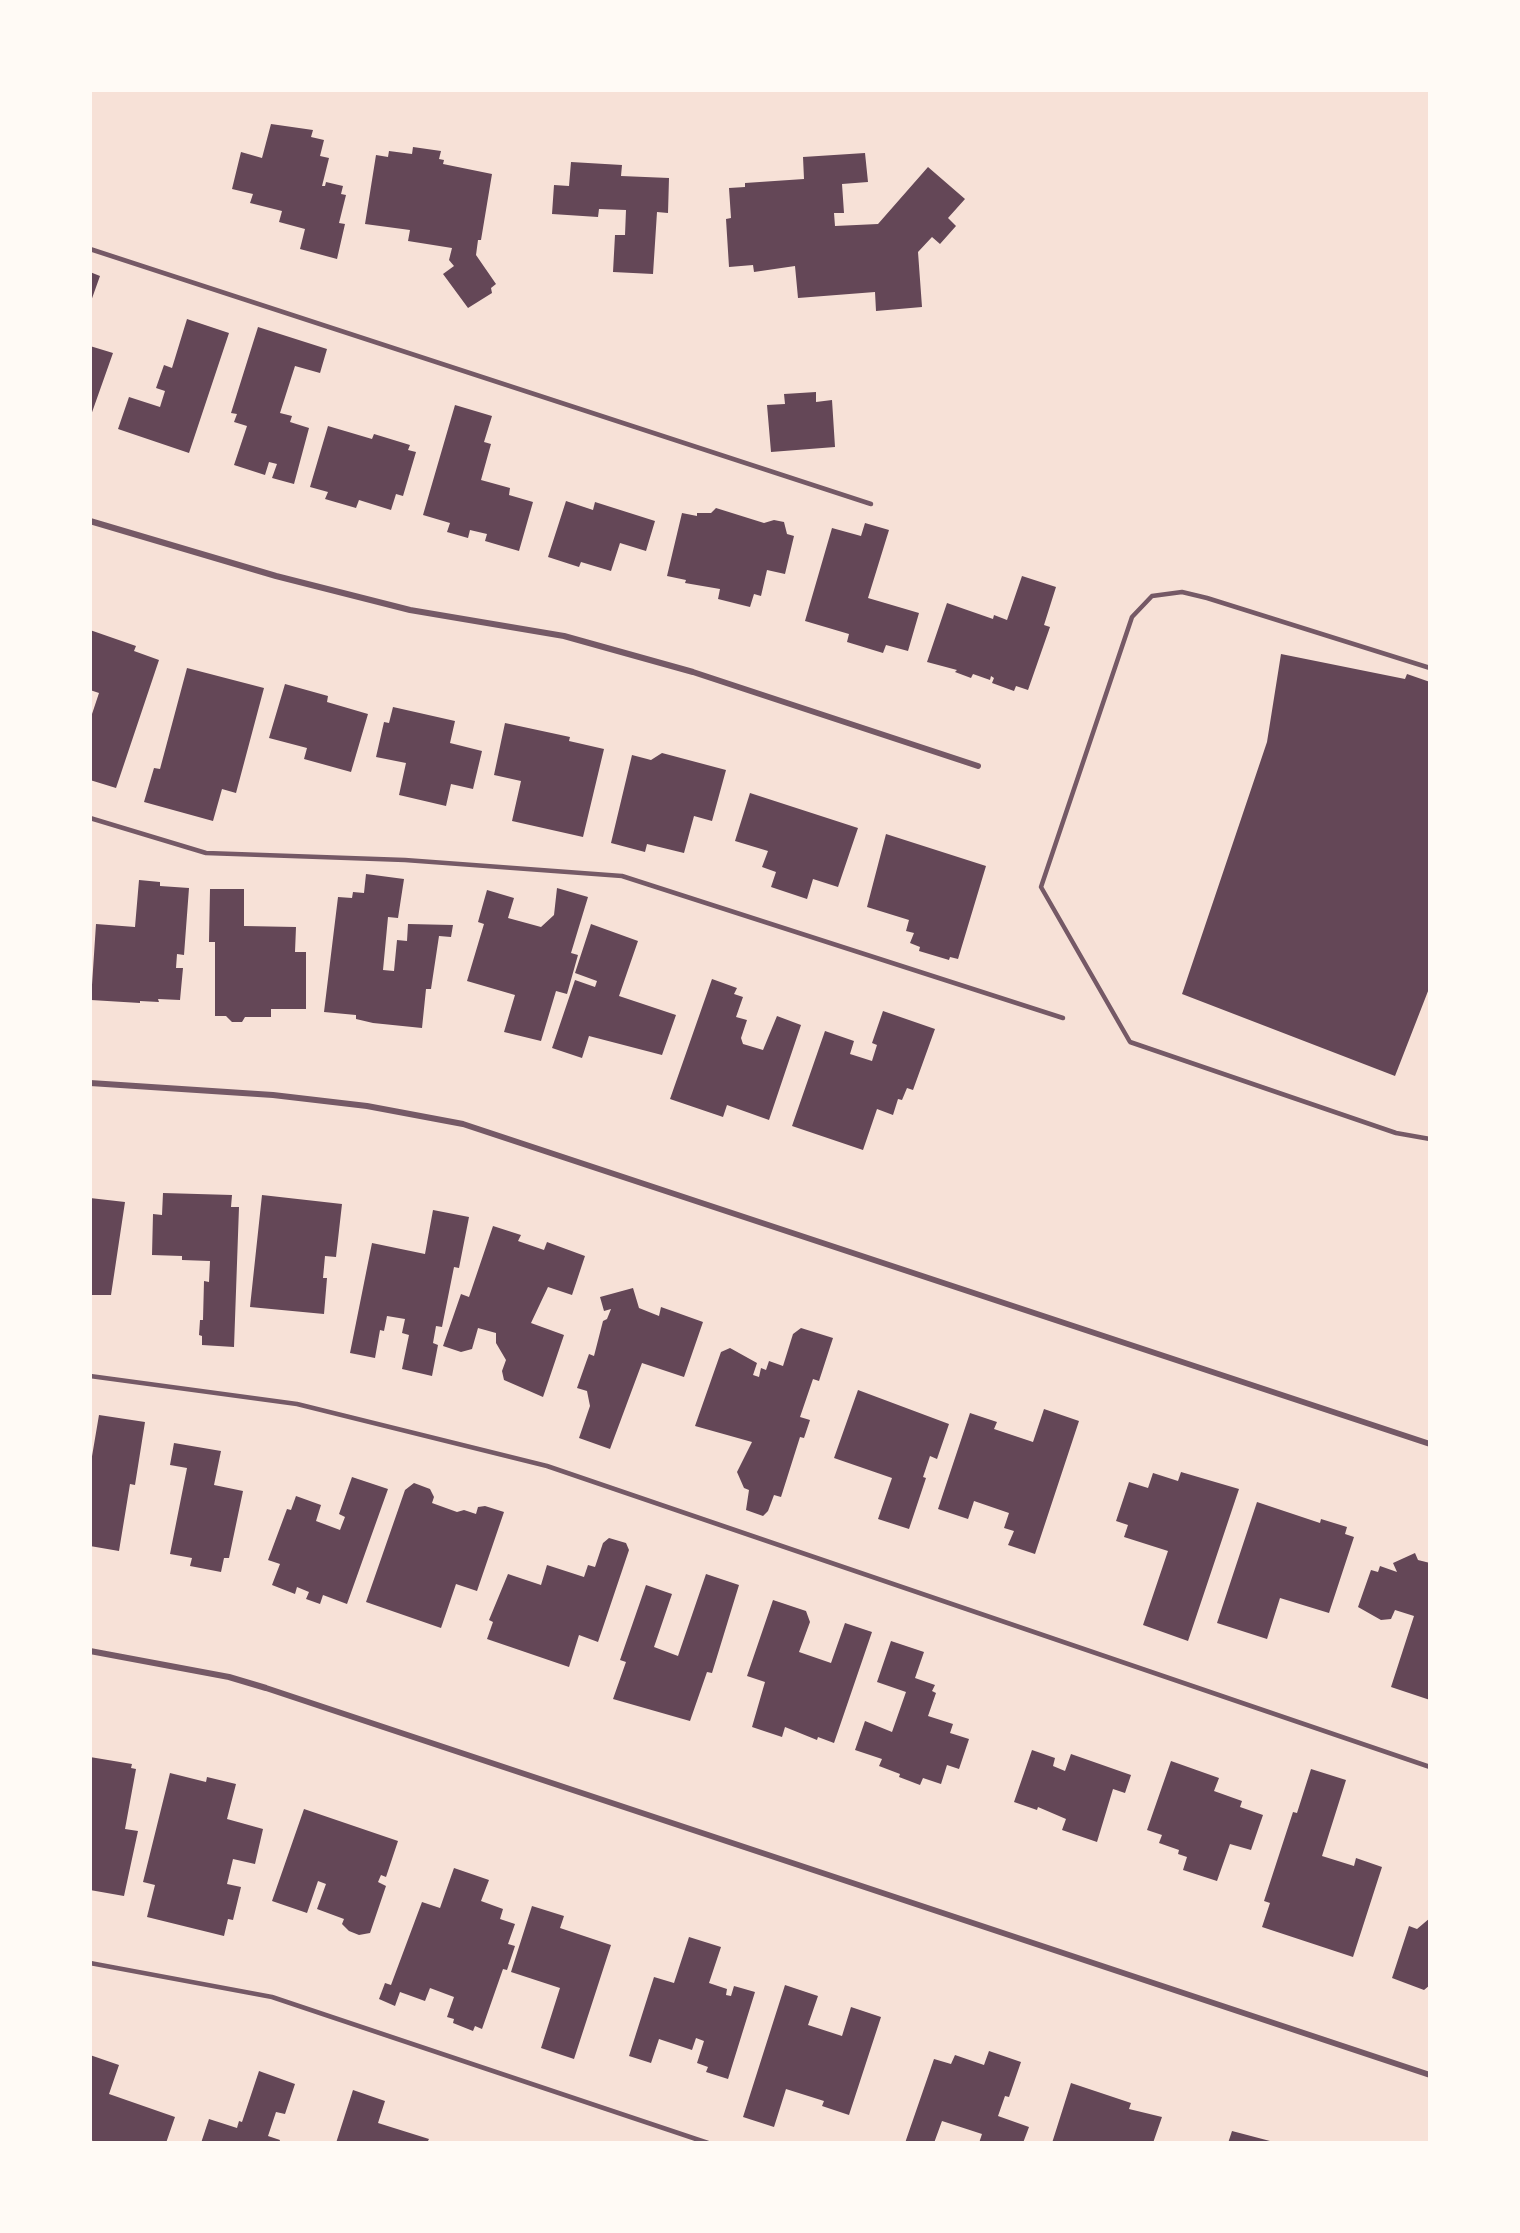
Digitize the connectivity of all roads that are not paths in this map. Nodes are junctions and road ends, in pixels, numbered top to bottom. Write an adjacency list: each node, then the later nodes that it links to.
1 (90, 249): 2 (lane)
2 (871, 504)
3 (90, 521): 5 (street)
4 (1430, 668): 9 (lane)
5 (978, 766)
6 (90, 818): 7 (lane)
7 (1062, 1018)
8 (90, 1083): 11 (street)
9 (1430, 1139)
10 (90, 1376): 13 (lane)
11 (1430, 1444)
12 (90, 1651): 15 (street)
13 (1430, 1767)
14 (90, 1963): 16 (lane)
15 (1430, 2075)
16 (708, 2143)

